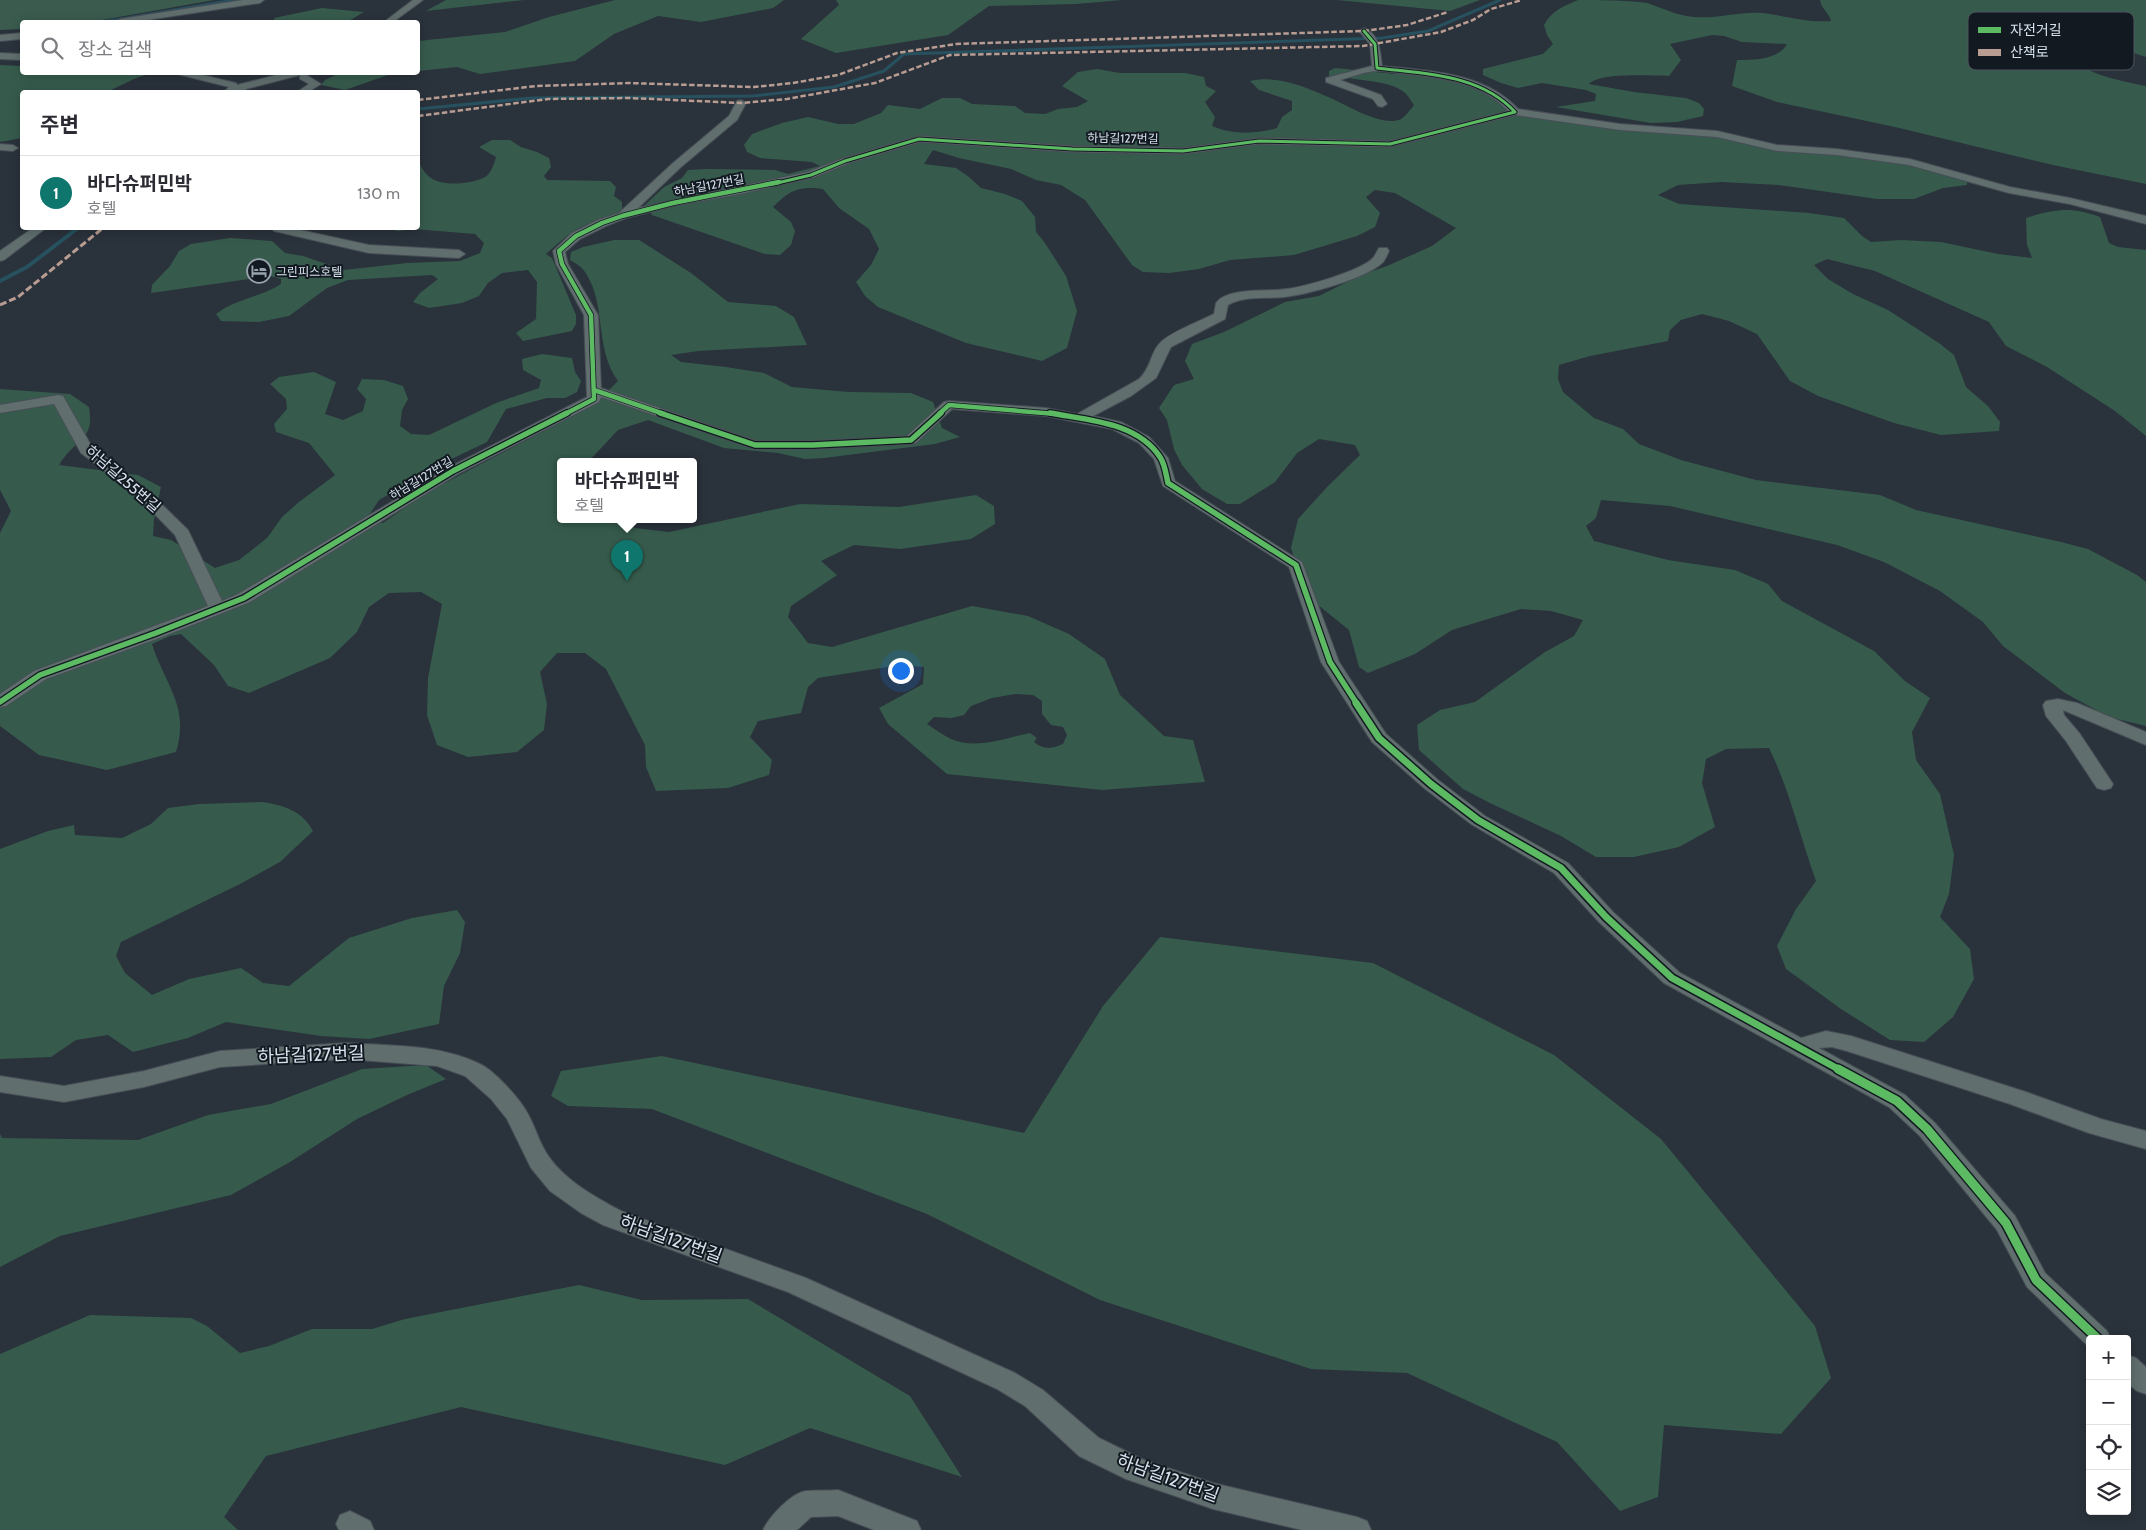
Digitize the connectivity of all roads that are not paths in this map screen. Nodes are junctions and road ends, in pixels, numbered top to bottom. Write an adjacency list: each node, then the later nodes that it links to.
1 (260, 0): 4 (street)
2 (419, 0): 7 (street)
3 (430, 0): 8 (street)
4 (208, 9): 5 (street); 6 (street)
5 (134, 20)
6 (203, 20)
7 (391, 20)
8 (405, 20)
9 (1364, 32): 14 (street)
10 (20, 36): 11 (street)
11 (0, 38)
12 (0, 56): 13 (street)
13 (20, 57)
14 (1377, 68): 26 (street); 27 (street)
15 (187, 75): 21 (street)
16 (300, 75): 22 (street)
17 (301, 75): 23 (street)
18 (302, 75): 20 (street)
19 (305, 75): 24 (street)
20 (279, 89)
21 (232, 90)
22 (236, 90)
23 (263, 90)
24 (306, 90)
25 (741, 103): 30 (street)
26 (1382, 104)
27 (1515, 112): 30 (street, 하남길127번길); 31 (street)
28 (0, 147): 29 (street)
29 (13, 148)
30 (622, 216): 39 (street, 하남길127번길)
31 (2146, 220)
32 (23, 230): 35 (street)
33 (37, 230): 38 (street)
34 (287, 230): 37 (street)
35 (0, 246)
36 (1383, 251): 41 (street)
37 (459, 254)
38 (0, 257)
39 (594, 390): 41 (street); 42 (street, 하남길127번길)
40 (0, 409): 42 (street, 하남길255번길)
41 (1078, 419): 46 (street)
42 (218, 609): 43 (street, 하남길127번길)
43 (0, 702)
44 (2146, 739): 45 (street)
45 (2104, 784)
46 (1803, 1048): 48 (street); 49 (street)
47 (0, 1084): 54 (street, 하남길127번길)
48 (2146, 1140)
49 (2094, 1335)
50 (2131, 1370): 51 (street)
51 (2146, 1383)
52 (777, 1530): 53 (street)
53 (907, 1530)
54 (1357, 1530)

